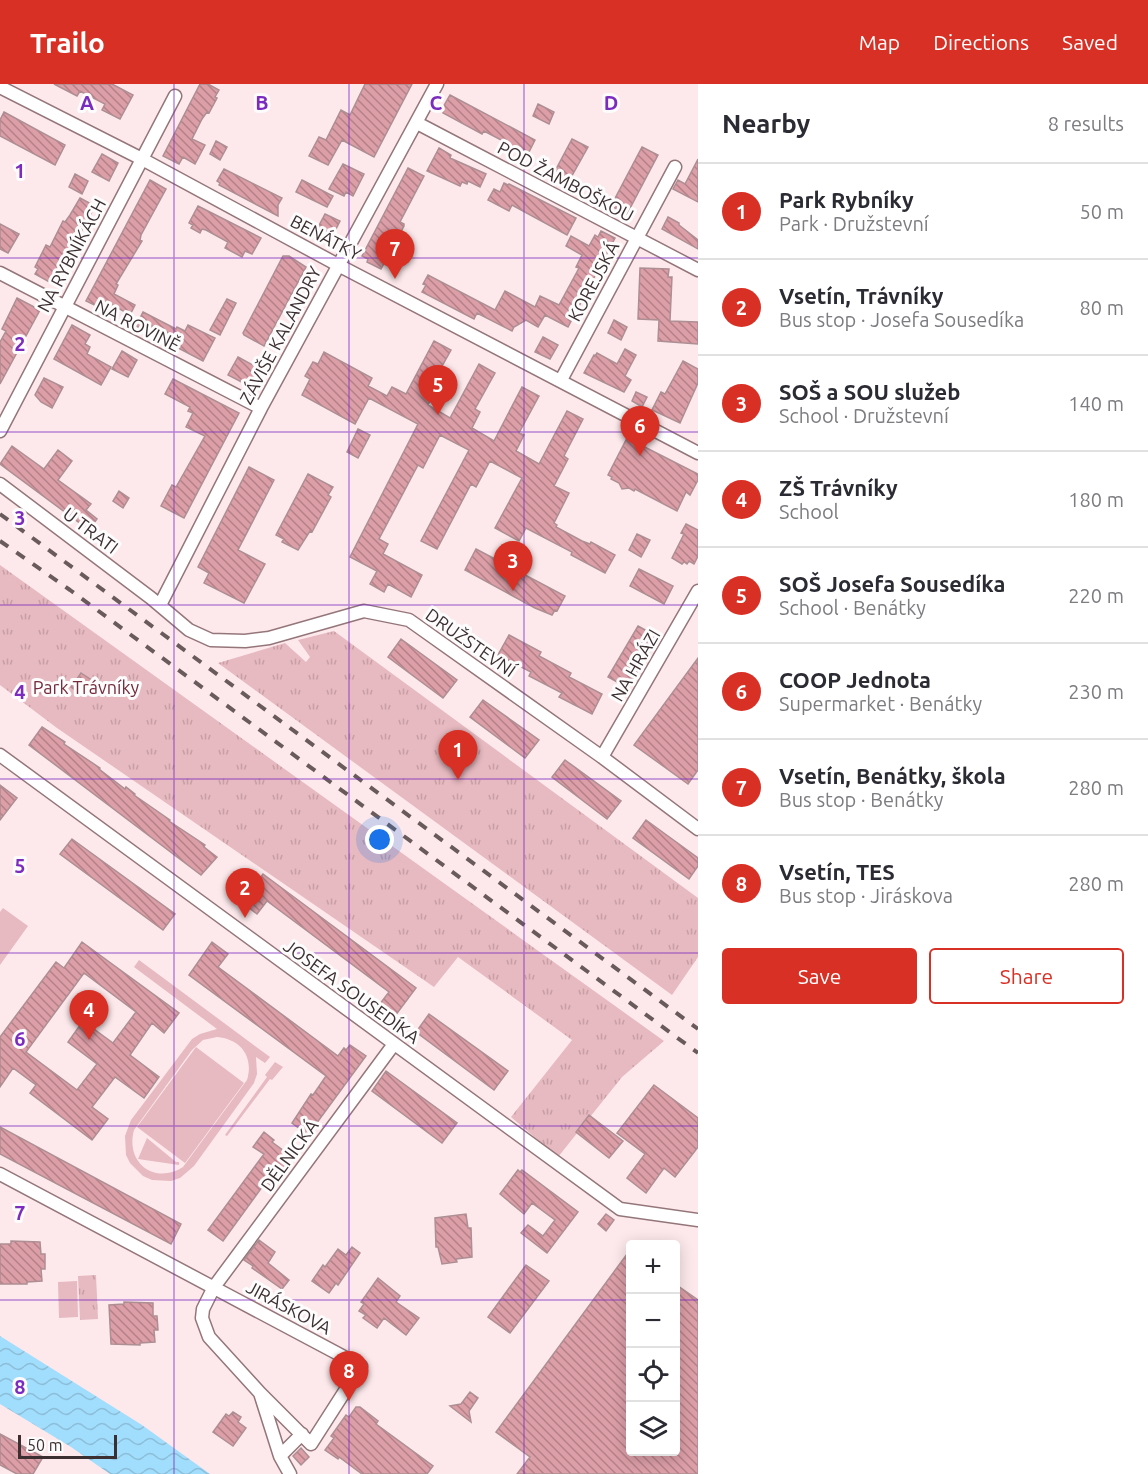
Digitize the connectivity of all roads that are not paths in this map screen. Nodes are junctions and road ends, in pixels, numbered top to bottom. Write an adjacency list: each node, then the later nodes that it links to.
1 (437, 84): 4 (street, ZÁVIŠE KALANDRY)
2 (0, 87): 5 (street, BENÁTKY)
3 (175, 96): 5 (street, NA RYBNÍKÁCH)
4 (417, 123): 7 (street, POD ŽAMBOŠKOU); 8 (street, ZÁVIŠE KALANDRY)
5 (142, 159): 8 (street, BENÁTKY); 11 (street, NA RYBNÍKÁCH)
6 (675, 167): 7 (street, KOREJSKÁ)
7 (637, 238): 9 (street, POD ŽAMBOŠKOU); 12 (street, KOREJSKÁ)
8 (338, 265): 12 (street, BENÁTKY); 13 (street, ZÁVIŠE KALANDRY)
9 (698, 270)
10 (0, 273): 11 (street, NA ROVINĚ)
11 (63, 307): 13 (street, NA ROVINĚ); 14 (street, NA RYBNÍKÁCH)
12 (561, 380): 15 (street, BENÁTKY)
13 (261, 408): 18 (street, ZÁVIŠE KALANDRY)
14 (0, 431)
15 (698, 453)
16 (0, 484): 18 (street, U TRATI)
17 (698, 591): 20 (street, NA HRÁZI)
18 (160, 605): 20 (street, DRUŽSTEVNÍ)
19 (0, 755): 22 (street, JOSEFA SOUSEDÍKA)
20 (602, 757): 21 (street, DRUŽSTEVNÍ)
21 (698, 829)
22 (393, 1044): 24 (street, JOSEFA SOUSEDÍKA); 25 (street, DĚLNICKÁ)
23 (0, 1174): 25 (street, JIRÁSKOVA)
24 (698, 1221)
25 (214, 1287): 26 (street); 27 (street, JIRÁSKOVA)
26 (260, 1393): 27 (street); 28 (street)
27 (302, 1434): 28 (street)
28 (280, 1456): 29 (street)
29 (290, 1474)

